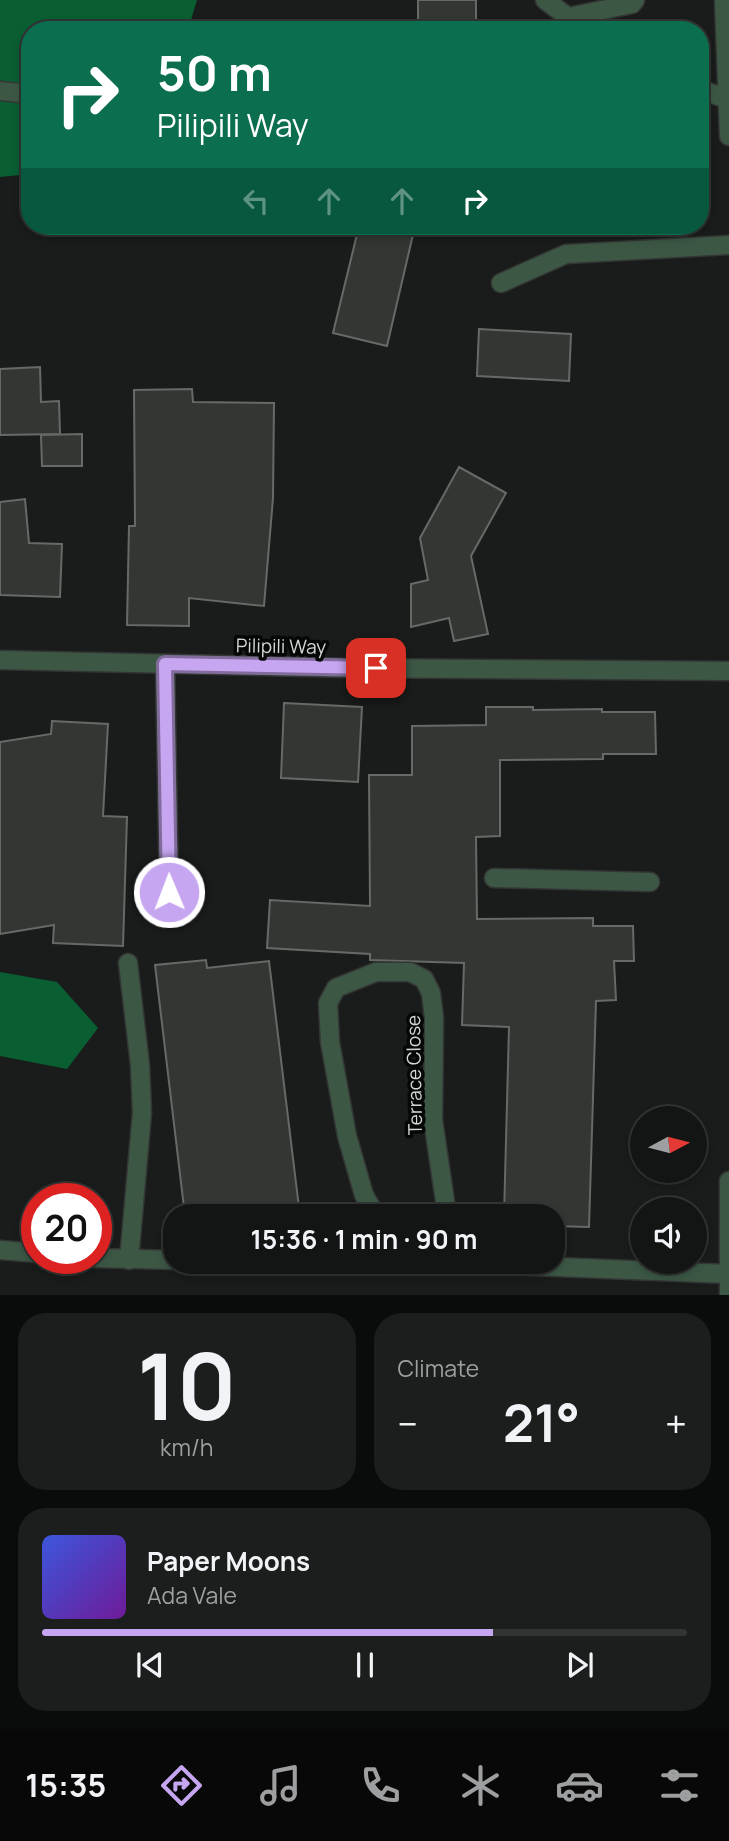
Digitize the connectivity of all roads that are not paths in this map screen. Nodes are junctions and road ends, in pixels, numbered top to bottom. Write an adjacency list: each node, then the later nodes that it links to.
1 (545, 0): 2 (street)
2 (635, 0)
3 (724, 0): 7 (street)
4 (0, 91): 6 (street)
5 (709, 92): 7 (street)
6 (21, 93)
7 (729, 99): 8 (street)
8 (729, 136)
9 (729, 245): 10 (street)
10 (501, 283)
11 (0, 660): 12 (street, Pilipili Way)
12 (165, 664): 13 (street, Pilipili Way); 16 (street)
13 (729, 671)
14 (494, 878): 15 (street)
15 (650, 882)
16 (169, 892)
17 (128, 963): 24 (street)
18 (729, 1183): 27 (street)
19 (369, 1204): 20 (street, Terrace Close)
20 (445, 1204)
21 (0, 1250): 22 (street)
22 (21, 1252)
23 (112, 1259): 24 (street)
24 (128, 1260): 25 (street)
25 (163, 1260)
26 (565, 1267): 27 (street)
27 (729, 1274): 28 (street)
28 (729, 1295)

